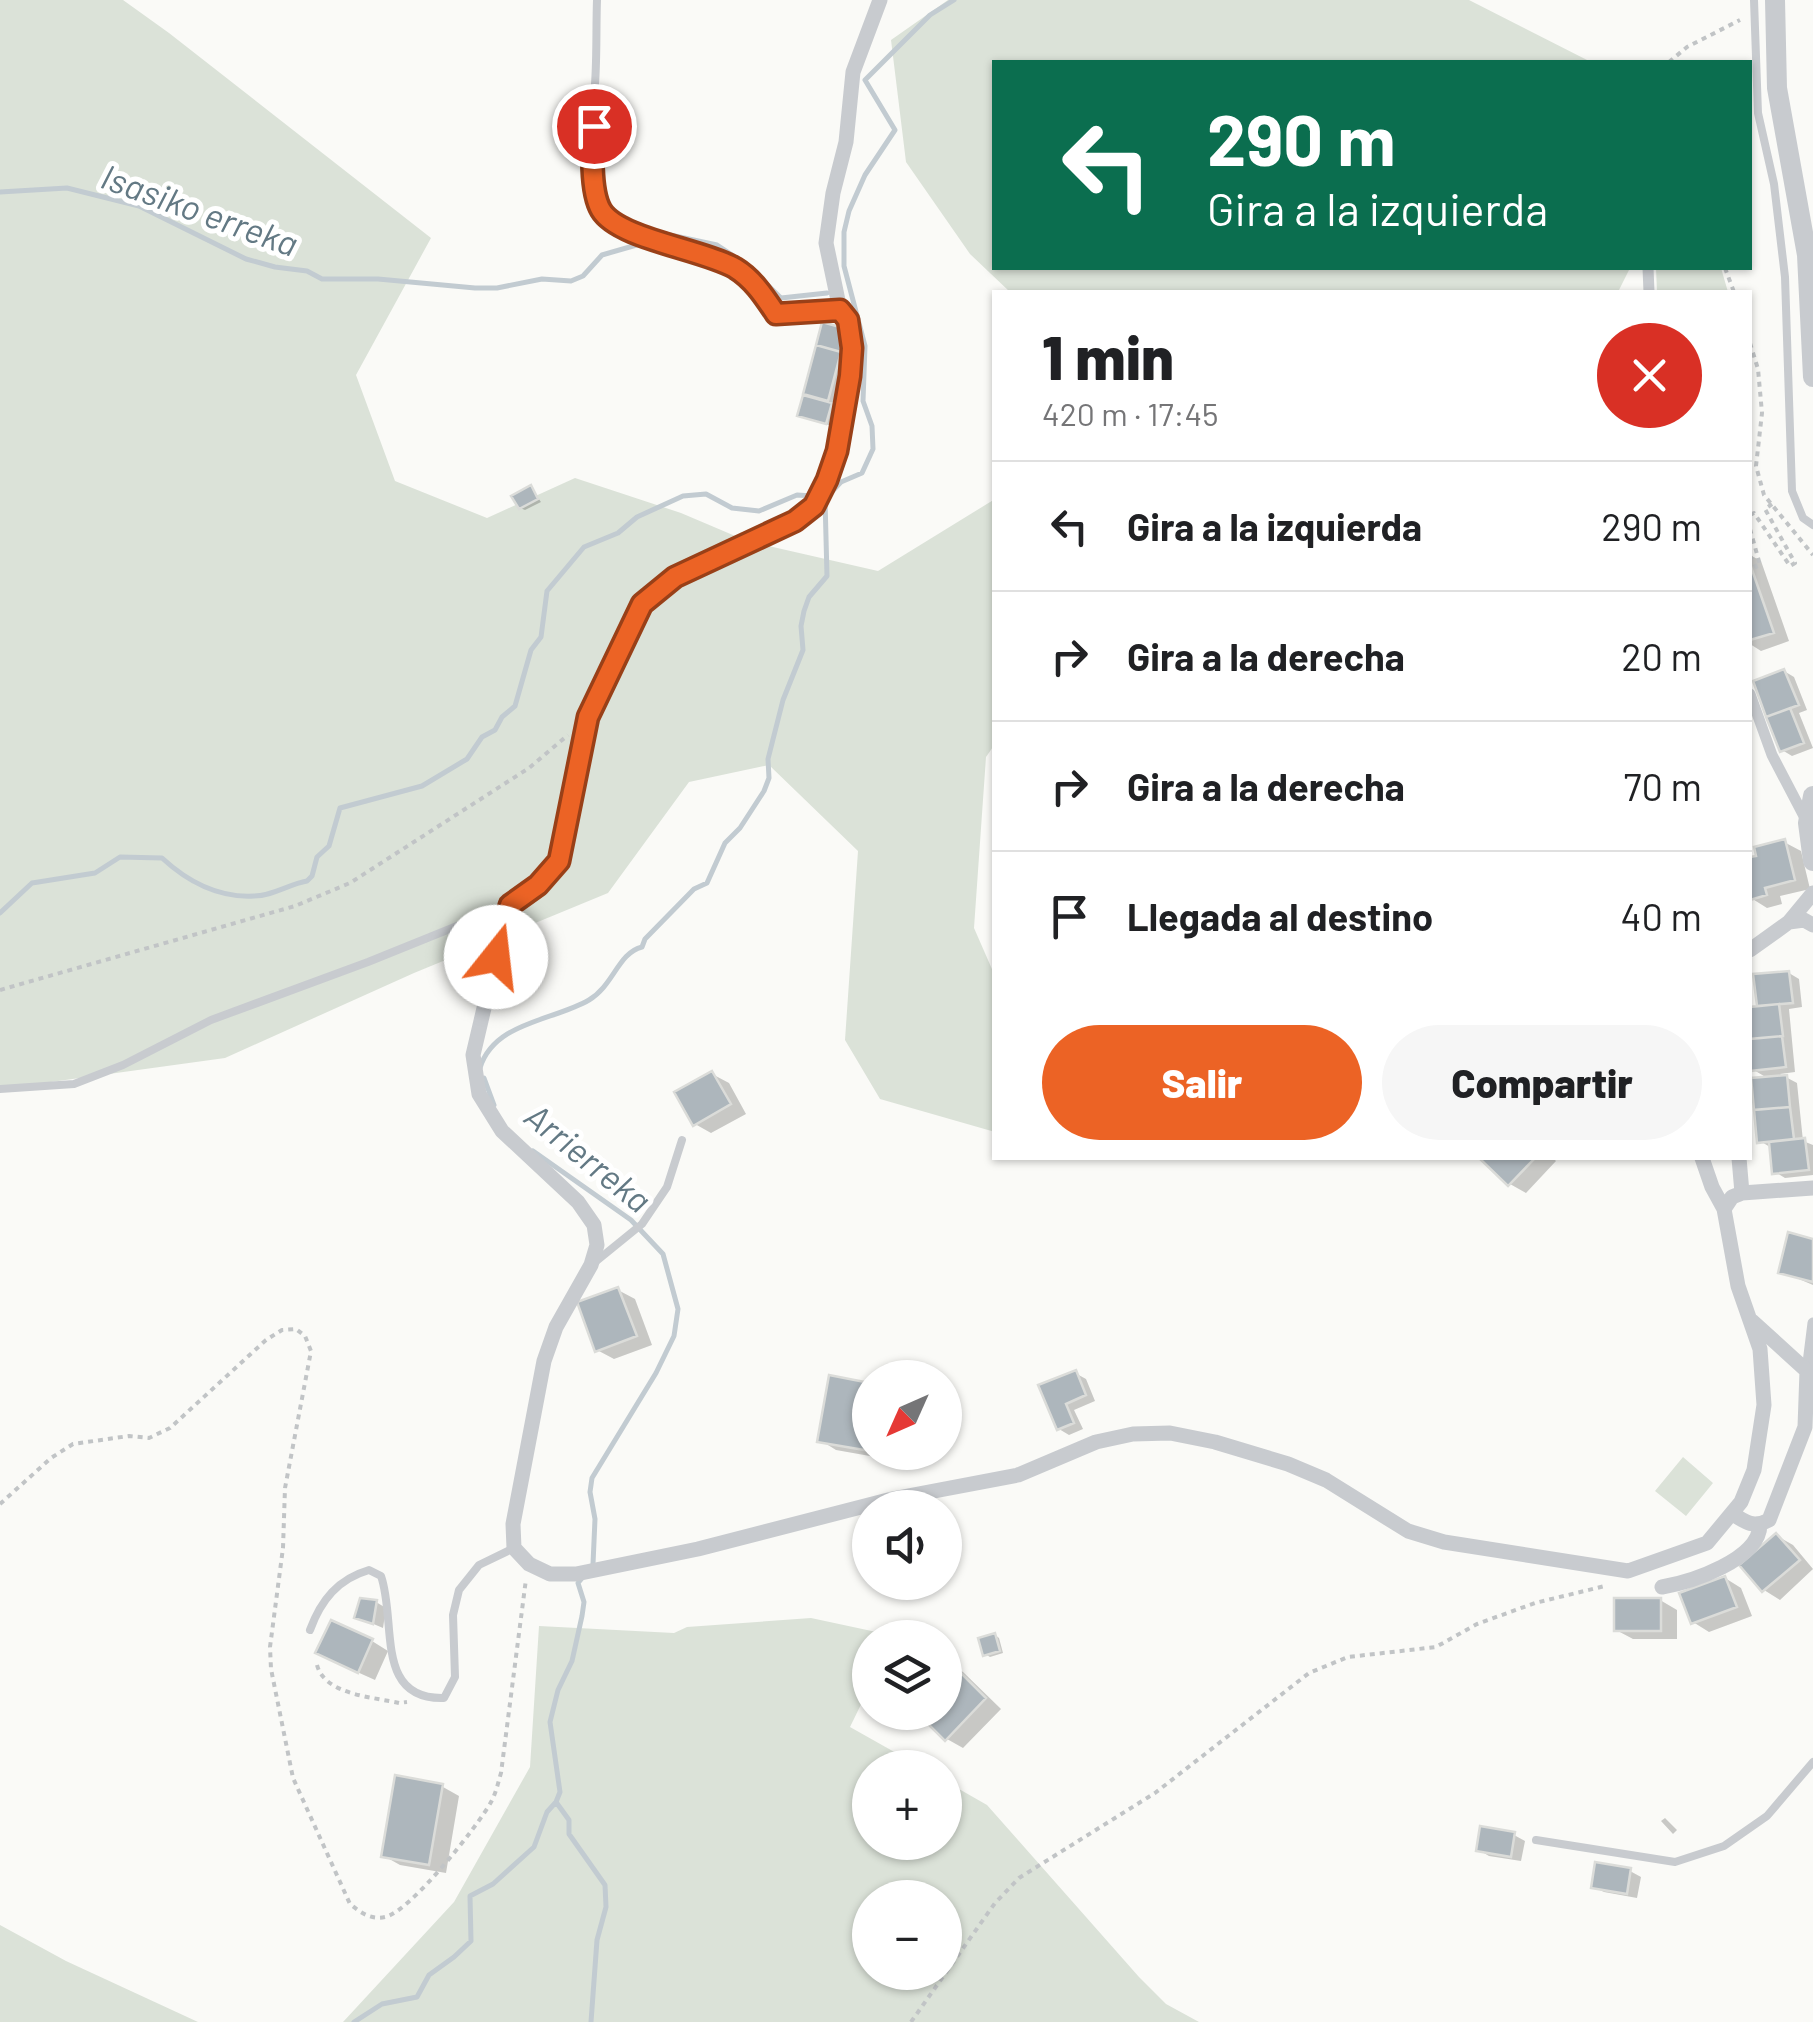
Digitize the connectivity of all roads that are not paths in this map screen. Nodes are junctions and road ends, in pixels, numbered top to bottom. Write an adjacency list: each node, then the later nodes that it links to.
1 (597, 0): 5 (lane)
2 (880, 0): 5 (street)
3 (1754, 0): 7 (lane)
4 (1775, 0): 6 (street)
5 (840, 310): 13 (street)
6 (1813, 378)
7 (1813, 525)
8 (1752, 700): 10 (street)
9 (1813, 796): 10 (street)
10 (1808, 824): 11 (street)
11 (1813, 861)
12 (1813, 894): 14 (street)
13 (510, 905): 17 (lane); 24 (street)
14 (1789, 922): 15 (street); 16 (street)
15 (1813, 925)
16 (1752, 949)
17 (0, 1090)
18 (682, 1140): 24 (lane)
19 (1703, 1160): 23 (street)
20 (1739, 1160): 22 (street)
21 (1813, 1188): 22 (street)
22 (1742, 1193): 23 (street)
23 (1724, 1209): 25 (street)
24 (592, 1266): 30 (street)
25 (1749, 1318): 27 (street); 28 (street)
26 (1813, 1323): 27 (street)
27 (1807, 1371): 29 (street)
28 (1733, 1514): 29 (street); 30 (street)
29 (1760, 1526): 31 (street)
30 (514, 1548): 32 (lane)
31 (1662, 1587)
32 (310, 1630)
33 (1813, 1762): 34 (lane)
34 (1536, 1840)

